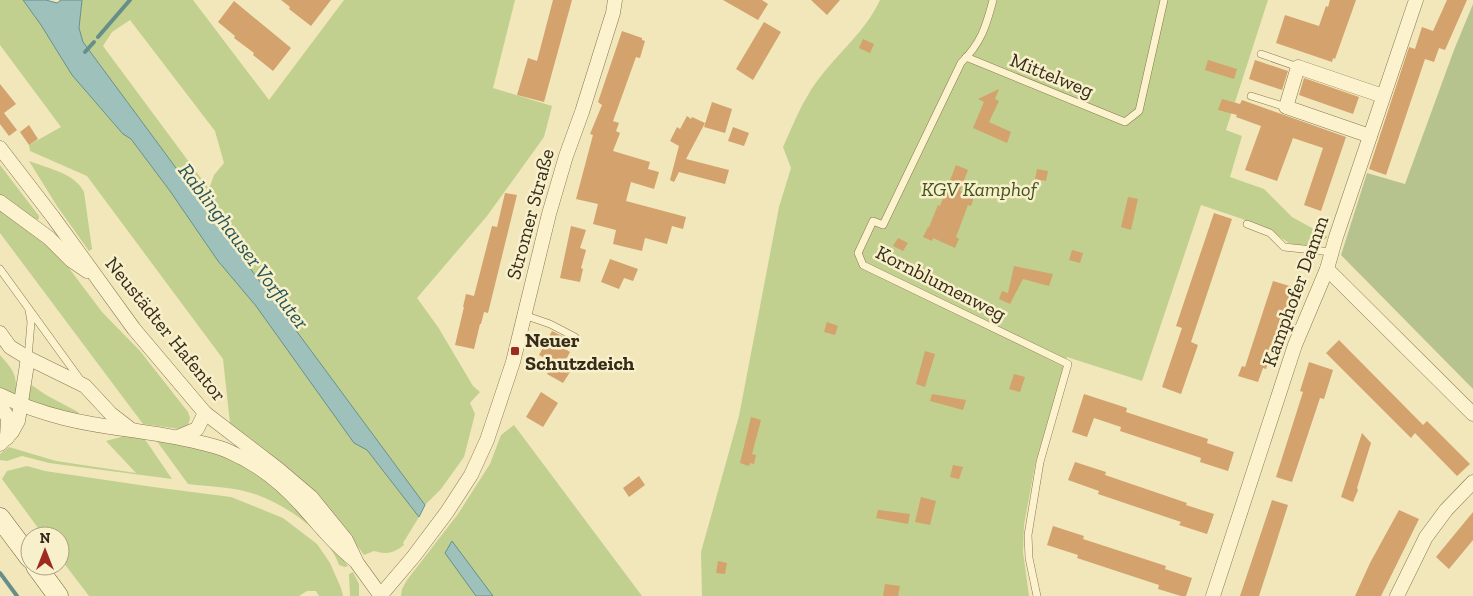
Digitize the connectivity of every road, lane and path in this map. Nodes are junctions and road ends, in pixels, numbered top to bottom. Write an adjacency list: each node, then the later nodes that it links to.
1 (614, 0): 20 (street, Stromer Straße)
2 (994, 0): 6 (lane, Kornblumenweg)
3 (1164, 0): 6 (lane, Mittelweg)
4 (1416, 0): 9 (street, Kamphofer Damm)
5 (1261, 54): 7 (lane)
6 (966, 57): 40 (lane, Kornblumenweg)
7 (1298, 67): 9 (street); 10 (street)
8 (1251, 96): 10 (lane)
9 (1383, 96): 11 (street, Kamphofer Damm)
10 (1286, 107): 11 (street)
11 (1370, 136): 15 (street, Kamphofer Damm)
12 (0, 148): 18 (street, Neustädter Hafentor)
13 (0, 202): 18 (street)
14 (1247, 224): 15 (lane)
15 (1332, 252): 17 (street, Kamphofer Damm)
16 (0, 269): 19 (lane)
17 (1327, 269): 29 (street); 41 (street, Kamphofer Damm)
18 (96, 278): 28 (street, Neustädter Hafentor)
19 (28, 307): 23 (lane); 24 (lane)
20 (524, 315): 22 (lane); 39 (street, Stromer Straße)
21 (0, 333): 23 (street)
22 (575, 336)
23 (28, 358): 24 (street); 27 (street)
24 (86, 386): 30 (street)
25 (0, 395): 27 (street, Neustädter Hafentor)
26 (0, 405): 32 (street)
27 (22, 406): 30 (street, Neustädter Hafentor); 32 (street)
28 (205, 413): 31 (street); 36 (street, Neustädter Hafentor)
29 (1473, 414)
30 (132, 430): 31 (street, Neustädter Hafentor)
31 (178, 437): 36 (street, Neustädter Hafentor)
32 (4, 441)
33 (1473, 482): 42 (street)
34 (0, 518): 35 (street)
35 (20, 545)
36 (357, 563): 39 (street, Neustädter Hafentor)
37 (43, 576): 38 (street)
38 (58, 596)
39 (381, 596)
40 (1037, 596)
41 (1213, 596)
42 (1397, 596)

